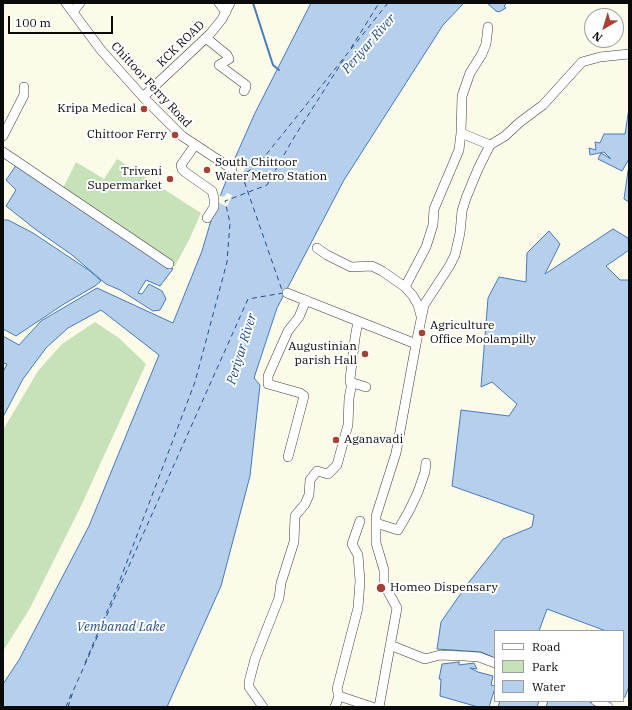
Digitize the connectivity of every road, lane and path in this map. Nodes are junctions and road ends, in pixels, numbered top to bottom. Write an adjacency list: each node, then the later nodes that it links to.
1 (66, 3): 5 (street, Chittoor Ferry Road)
2 (80, 3): 5 (street)
3 (220, 3): 4 (street)
4 (228, 7): 7 (street, KCK ROAD)
5 (73, 12): 11 (street, Chittoor Ferry Road)
6 (488, 27): 12 (street)
7 (206, 38): 10 (street); 11 (street, KCK ROAD)
8 (629, 54): 15 (street)
9 (24, 87): 13 (street)
10 (244, 91)
11 (143, 98): 14 (street, Chittoor Ferry Road)
12 (461, 132): 15 (street); 21 (street)
13 (3, 136)
14 (195, 145): 17 (street, Chittoor Ferry Road); 18 (street)
15 (490, 145): 24 (street)
16 (3, 152): 20 (street)
17 (232, 169)
18 (207, 218)
19 (317, 248): 21 (street)
20 (169, 264)
21 (405, 287): 24 (street)
22 (287, 293): 23 (street)
23 (306, 300): 25 (street); 29 (street)
24 (421, 317): 26 (street)
25 (358, 321): 26 (street); 27 (street)
26 (416, 344): 32 (street)
27 (352, 383): 28 (street); 37 (street)
28 (366, 387)
29 (288, 457)
30 (426, 463): 32 (street)
31 (360, 521): 35 (street)
32 (376, 523): 33 (street)
33 (390, 645): 34 (street); 40 (street)
34 (494, 663)
35 (339, 696): 38 (street); 39 (street)
36 (598, 702): 41 (street)
37 (263, 707)
38 (335, 707)
39 (372, 707)
40 (379, 707)
41 (608, 707)

